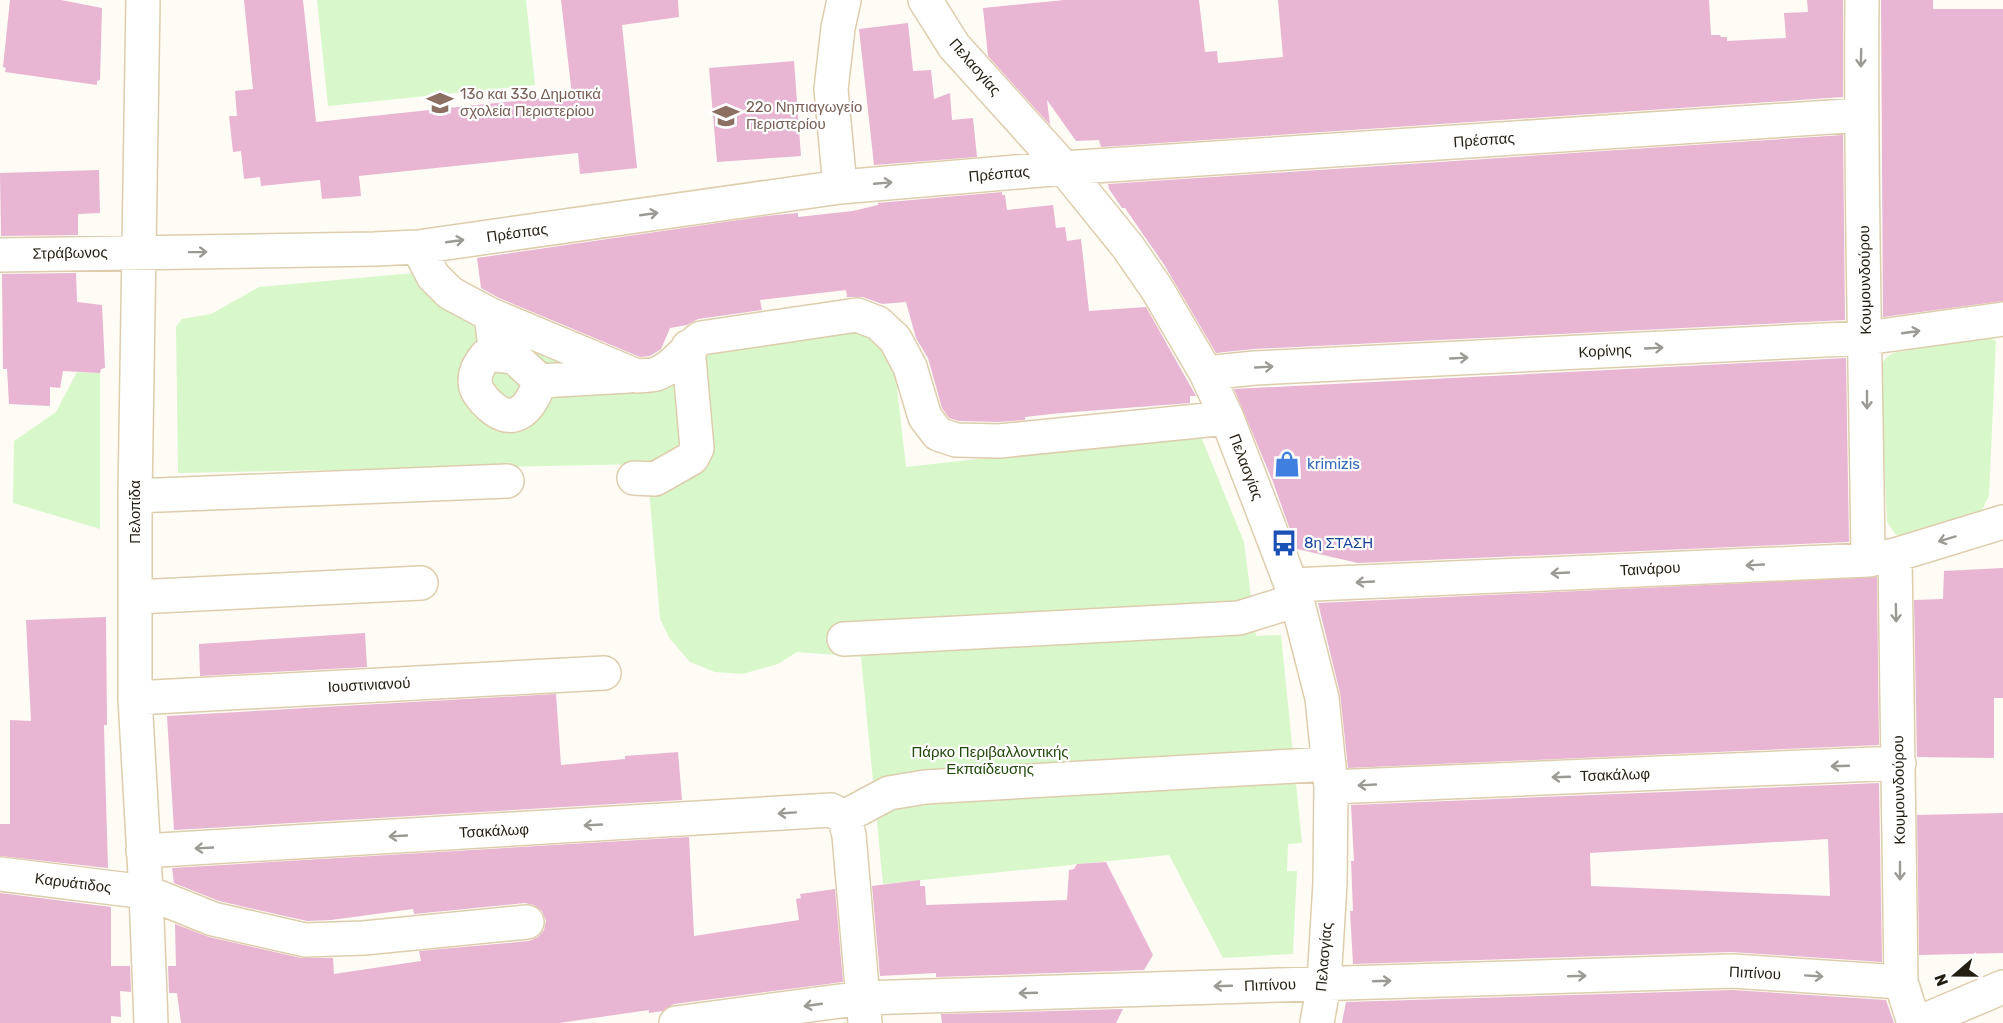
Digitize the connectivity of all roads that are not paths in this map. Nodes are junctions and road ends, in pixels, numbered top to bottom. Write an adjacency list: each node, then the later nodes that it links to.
1 (143, 0): 9 (street, Πελοπίδα)
2 (844, 0): 7 (street)
3 (925, 0): 6 (street, Πελασγίας)
4 (1862, 0): 5 (street, Κουμουνδούρου, one-way to 5)
5 (1861, 115): 6 (street, Πρέσπας); 13 (street, Κουμουνδούρου)
6 (1064, 168): 7 (street, Πρέσπας, one-way to 6); 16 (street, Πελασγίας)
7 (840, 187): 8 (street, Πρέσπας, one-way to 7)
8 (418, 247): 9 (street, Πρέσπας, one-way to 8); 11 (street)
9 (140, 252): 10 (street, Στράβωνος); 22 (street, Πελοπίδα)
10 (0, 255)
11 (491, 315): 15 (street); 17 (street)
12 (2003, 319): 13 (street, Κορίνης, one-way to 12)
13 (1866, 338): 16 (street, Κορίνης, one-way to 13); 24 (street, Κουμουνδούρου, one-way to 24)
14 (688, 347): 17 (street); 19 (street); 20 (street)
15 (496, 355): 18 (street); 18 (street)
16 (1206, 373): 19 (street, Πελασγίας)
17 (637, 376): 18 (street)
18 (540, 381)
19 (1227, 418): 26 (street, Πελασγίας)
20 (634, 478)
21 (507, 481): 22 (street)
22 (135, 496): 27 (street, Πελοπίδα)
23 (2003, 522): 24 (street, Ταινάρου, one-way to 24)
24 (1881, 557): 26 (street, Ταινάρου, one-way to 26); 31 (street, Κουμουνδούρου, one-way to 31)
25 (421, 583): 27 (street)
26 (1294, 593): 28 (street, Ταινάρου); 32 (street, Πελασγίας)
27 (136, 597): 30 (street, Πελοπίδα)
28 (844, 639)
29 (604, 673): 30 (street, Ιουστινιανού)
30 (135, 698): 34 (street, Πελοπίδα)
31 (1899, 763): 32 (street, Τσακάλωφ, one-way to 32); 38 (street, Κουμουνδούρου, one-way to 38)
32 (1330, 775): 33 (street, Τσακάλωφ); 39 (street, Πελασγίας)
33 (844, 817): 34 (street, Τσακάλωφ, one-way to 34); 41 (street)
34 (143, 851): 36 (street, Πελοπίδα)
35 (0, 874): 36 (street, Καρυάτιδος)
36 (146, 892): 37 (street, Καρυάτιδος); 42 (street, Πελοπίδα)
37 (527, 922)
38 (1900, 982): 39 (street, Πιπίνου, one-way to 38); 45 (street, Κουμουνδούρου)
39 (1324, 983): 41 (street, Πιπίνου, one-way to 41); 44 (street, Πελασγίας)
40 (2003, 987): 45 (street)
41 (863, 1011): 43 (street, Πιπίνου, one-way to 43)
42 (151, 1023)
43 (676, 1023)
44 (1317, 1023)
45 (1916, 1023)

